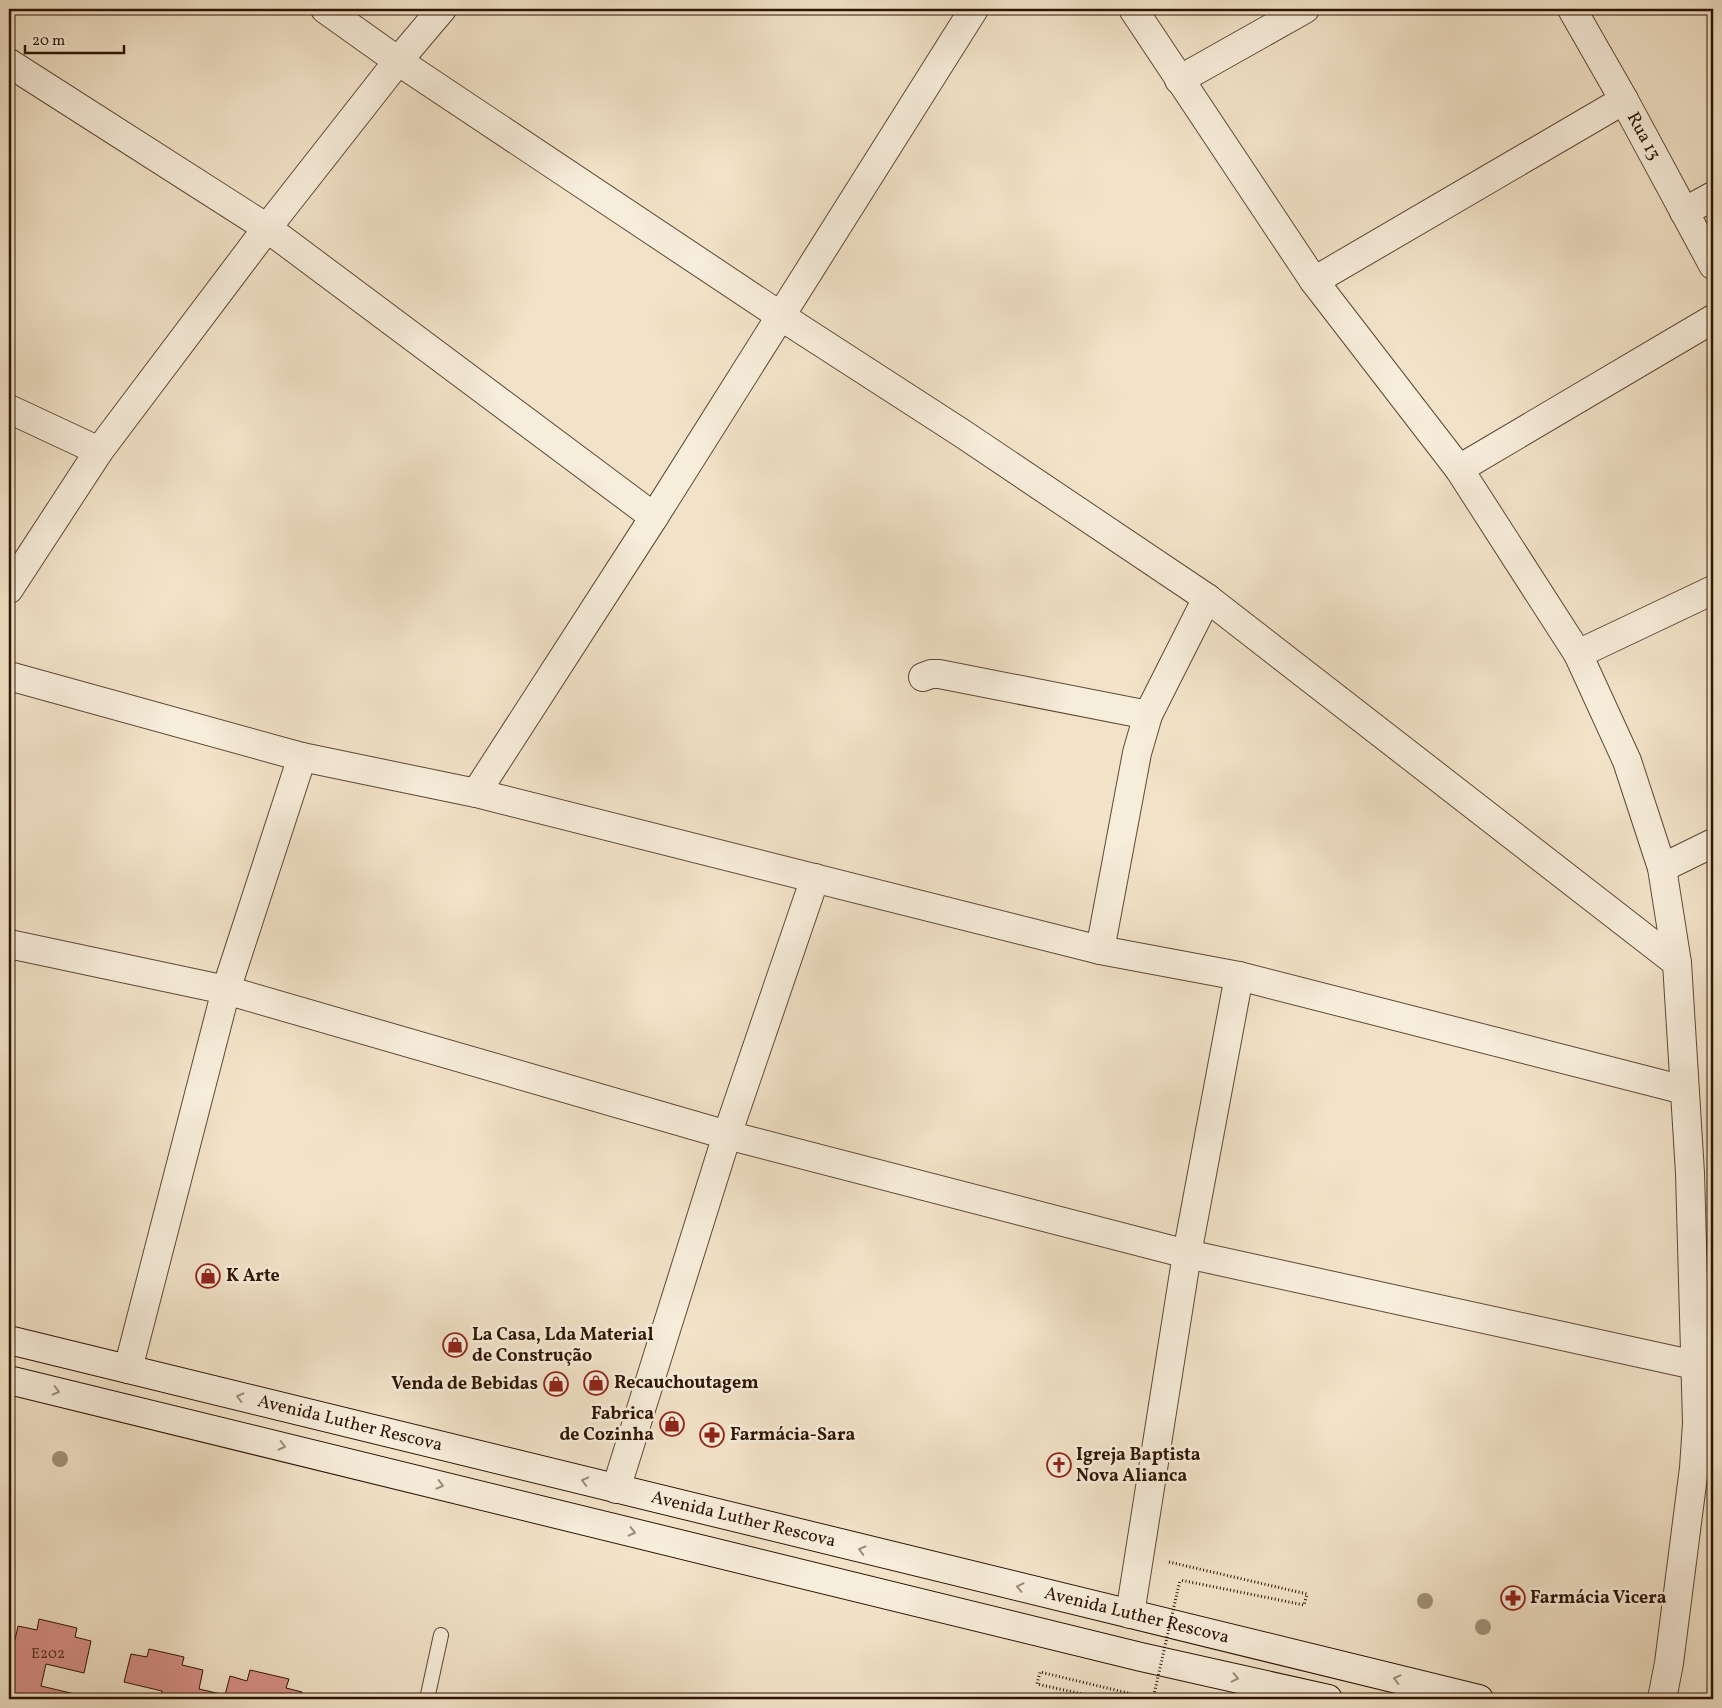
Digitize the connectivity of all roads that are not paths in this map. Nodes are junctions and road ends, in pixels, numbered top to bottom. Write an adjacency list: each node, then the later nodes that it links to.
1 (325, 9): 7 (street)
2 (442, 9): 7 (street)
3 (974, 9): 16 (street)
4 (1133, 9): 9 (street)
5 (1305, 9): 9 (street)
6 (1572, 9): 10 (street, Rua 13)
7 (398, 61): 13 (street); 16 (street)
8 (9, 63): 13 (street)
9 (1179, 80): 15 (street)
10 (1624, 100): 12 (street, Rua 13); 15 (street)
11 (1713, 196): 12 (street)
12 (1684, 212): 14 (street, Rua 13)
13 (267, 228): 19 (street); 21 (street)
14 (1713, 265)
15 (1314, 282): 20 (street)
16 (780, 315): 21 (street); 24 (street)
17 (1713, 319): 20 (street)
18 (9, 409): 19 (street)
19 (99, 451): 22 (street)
20 (1459, 469): 25 (street)
21 (654, 516): 30 (street)
22 (9, 589)
23 (1713, 590): 25 (street)
24 (1206, 598): 28 (street); 36 (street)
25 (1578, 654): 32 (street)
26 (9, 676): 29 (street)
27 (923, 677): 28 (street)
28 (1148, 715): 35 (street)
29 (302, 757): 30 (street); 38 (street)
30 (476, 793): 33 (street)
31 (1713, 843): 32 (street)
32 (1662, 868): 36 (street)
33 (814, 878): 35 (street); 40 (street)
34 (9, 944): 38 (street)
35 (1100, 950): 37 (street)
36 (1677, 964): 39 (street)
37 (1239, 976): 39 (street); 42 (street)
38 (226, 990): 40 (street); 45 (street)
39 (1684, 1090): 41 (street)
40 (727, 1135): 42 (street); 47 (street)
41 (1702, 1173): 44 (street)
42 (1187, 1254): 44 (street); 48 (street)
43 (9, 1340): 45 (street, Avenida Luther Rescova)
44 (1705, 1367): 53 (street)
45 (128, 1369): 47 (street, Avenida Luther Rescova, one-way to 45)
46 (9, 1380): 51 (street, Avenida Luther Rescova, one-way to 51)
47 (616, 1489): 48 (street, Avenida Luther Rescova, one-way to 47)
48 (1130, 1614): 52 (street, Avenida Luther Rescova, one-way to 48)
49 (441, 1635): 50 (lane)
50 (427, 1699)
51 (1328, 1699)
52 (1479, 1699)
53 (1662, 1699)

